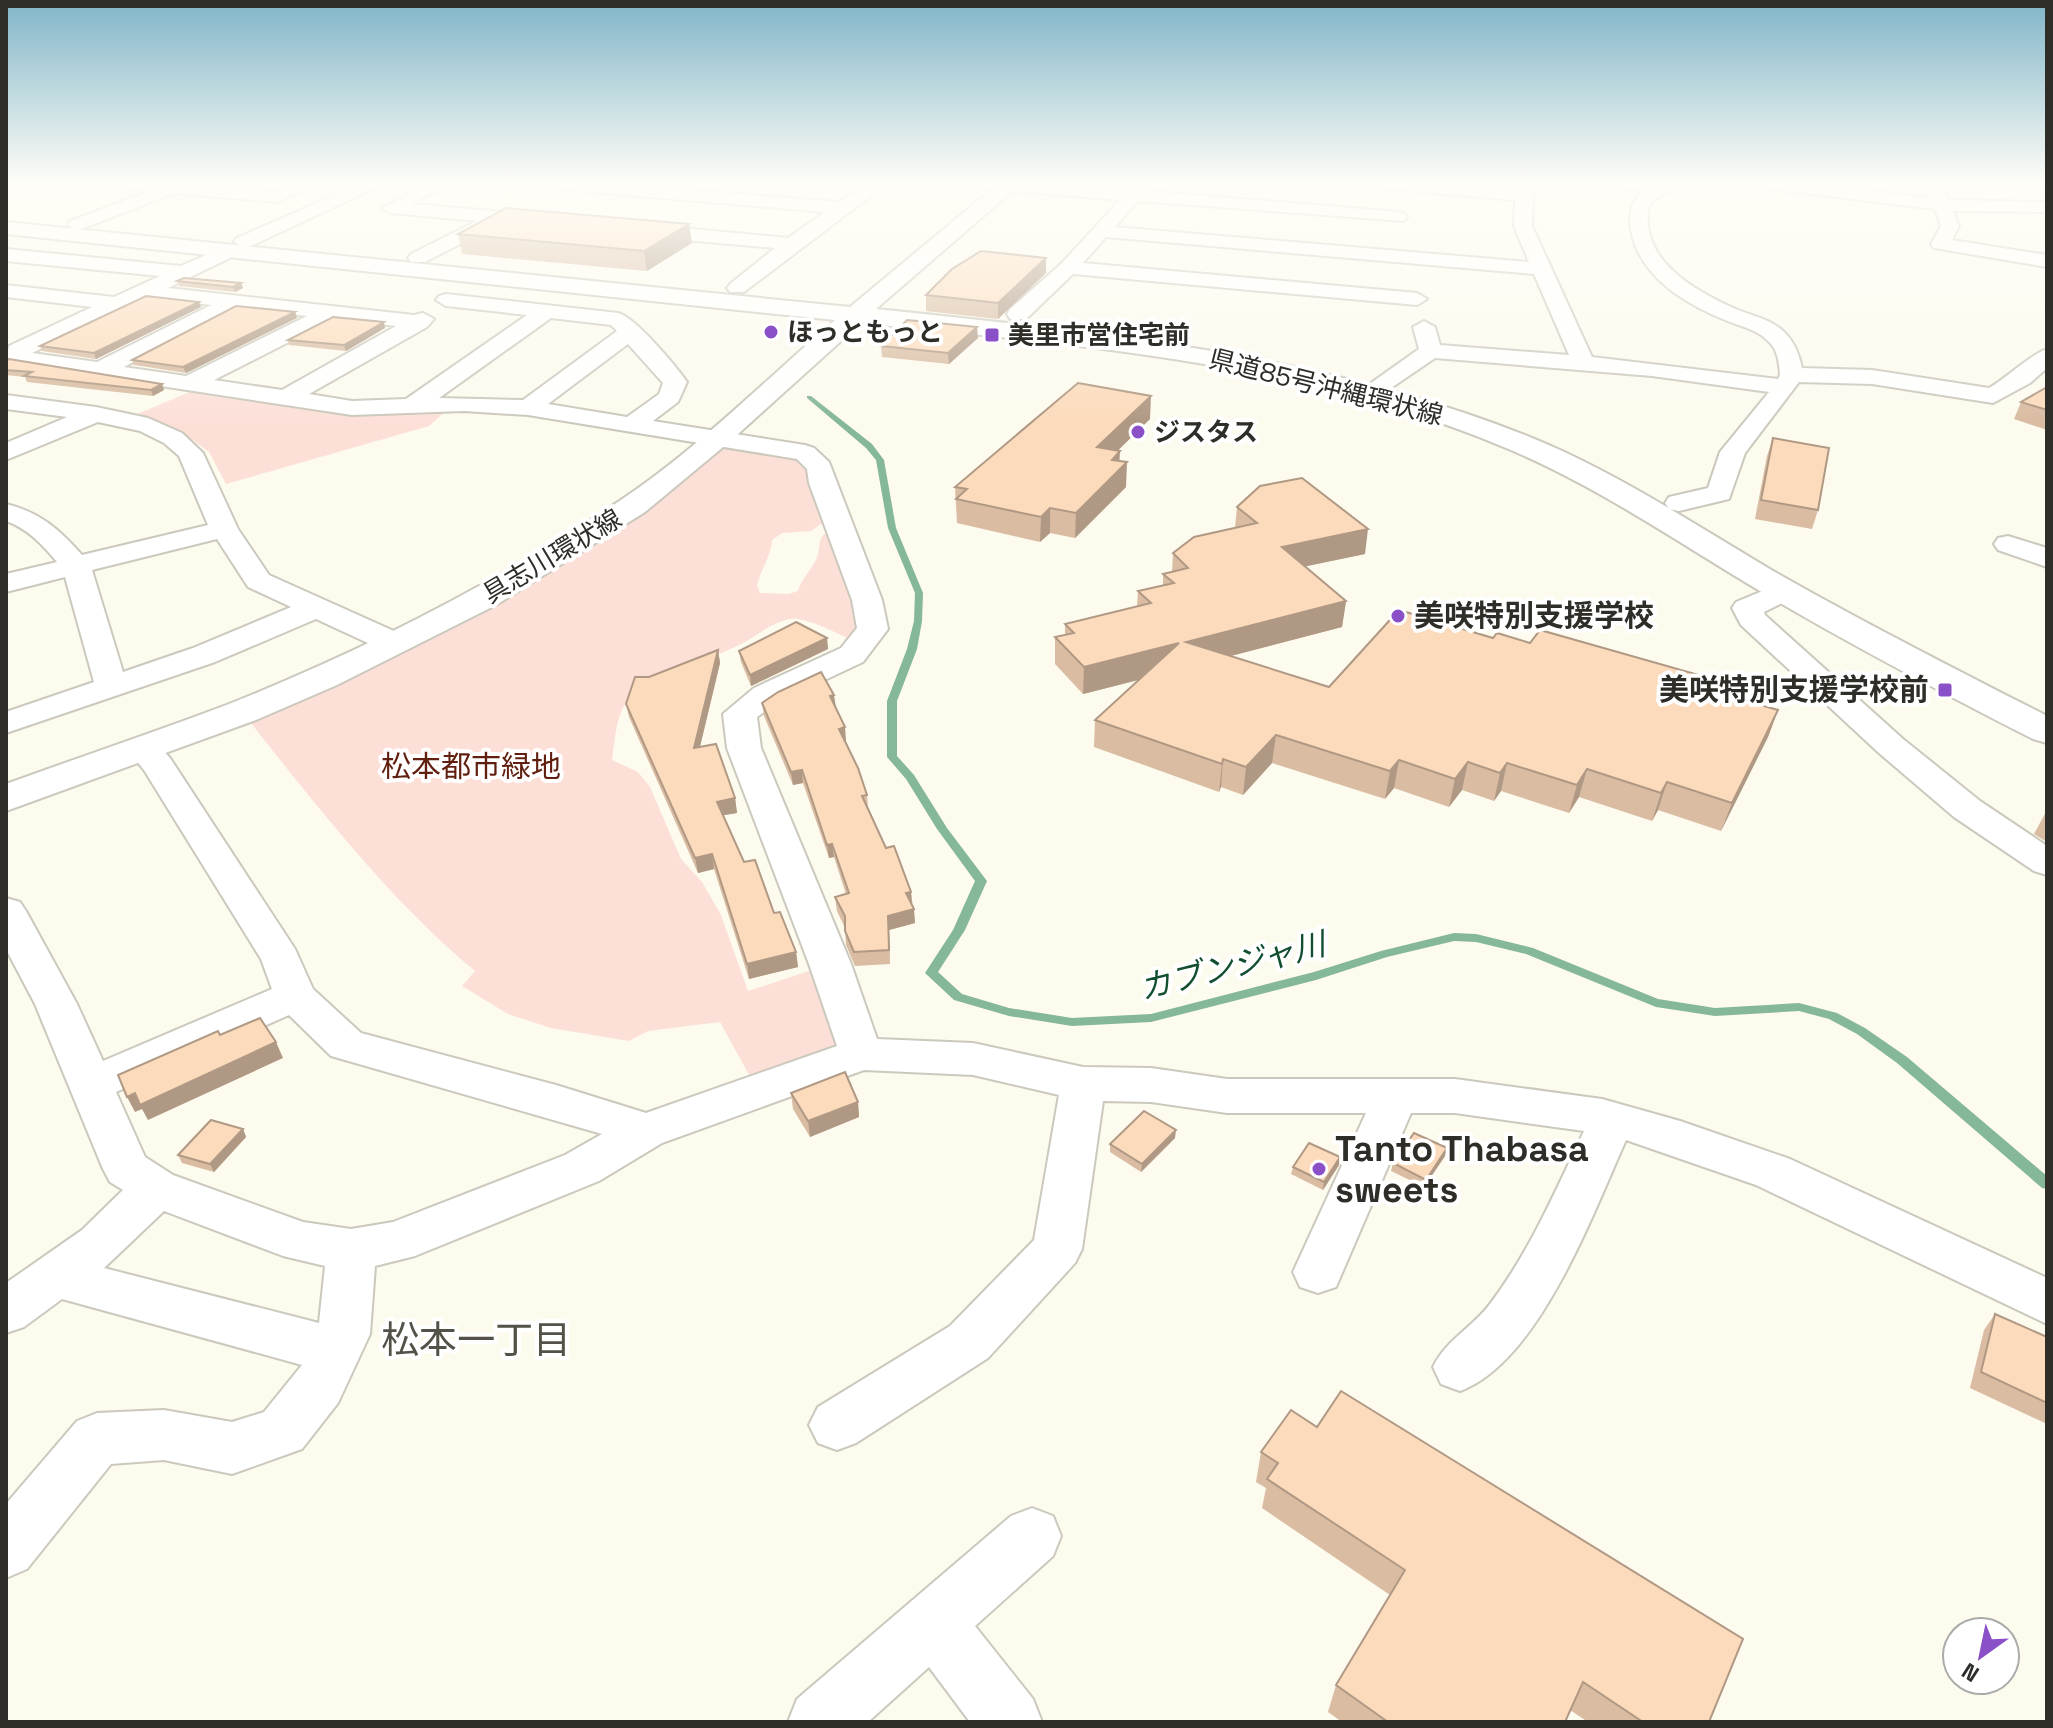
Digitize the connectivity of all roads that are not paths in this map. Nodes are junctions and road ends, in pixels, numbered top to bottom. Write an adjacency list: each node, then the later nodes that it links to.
1 (52, 261): 14 (street)
2 (206, 261): 14 (street)
3 (355, 261): 15 (main road, 県道85号沖縄環状線)
4 (446, 261): 16 (main road, 県道85号沖縄環状線)
5 (771, 261): 16 (street)
6 (920, 261): 23 (main road, 具志川環状線)
7 (1075, 261): 12 (street)
8 (1406, 261): 19 (street)
9 (1438, 261): 13 (street)
10 (1538, 261): 13 (street)
11 (1653, 261): 33 (street)
12 (1068, 268): 19 (street); 26 (street)
13 (1541, 269): 31 (street)
14 (182, 272): 18 (street)
15 (486, 277): 20 (street); 23 (main road, 県道85号沖縄環状線)
16 (737, 288): 23 (main road, 県道85号沖縄環状線)
17 (6, 291): 22 (street)
18 (144, 291): 21 (street); 22 (street)
19 (1417, 299): 29 (street)
20 (446, 300): 24 (street); 27 (street)
21 (232, 302): 25 (street); 32 (street)
22 (117, 304): 32 (street)
23 (864, 308): 26 (main road, 県道85号沖縄環状線); 44 (main road, 具志川環状線); 53 (main road, 県道85号沖縄環状線)
24 (546, 312): 28 (street); 40 (street)
25 (329, 313): 27 (street); 36 (street)
26 (1018, 314): 35 (main road, 県道85号沖縄環状線)
27 (419, 322): 38 (street)
28 (631, 331): 41 (street); 43 (street)
29 (1431, 351): 31 (street); 35 (street)
30 (2047, 356): 34 (street)
31 (1584, 365): 33 (street)
32 (100, 370): 36 (street)
33 (1788, 381): 34 (street); 46 (street)
34 (2018, 381): 37 (street)
35 (1383, 383): 46 (main road, 県道85号沖縄環状線)
36 (188, 384): 38 (street)
37 (2047, 386)
38 (284, 399): 40 (street)
39 (6, 402): 42 (street)
40 (412, 406): 41 (street)
41 (528, 408): 43 (street)
42 (96, 414): 45 (street); 48 (street)
43 (632, 425): 44 (street)
44 (718, 437): 55 (main road, 具志川環状線); 65 (street)
45 (6, 452)
46 (1679, 503): 57 (main road, 県道85号沖縄環状線)
47 (6, 512): 51 (street)
48 (224, 529): 51 (street); 54 (street)
49 (2008, 544): 50 (street)
50 (2047, 558)
51 (76, 566): 52 (street); 56 (street)
52 (6, 583)
53 (1784, 591): 59 (main road, 県道85号沖縄環状線); 62 (street)
54 (315, 608): 55 (street); 56 (street)
55 (394, 643): 60 (main road, 具志川環状線)
56 (111, 686): 58 (street)
57 (2047, 702)
58 (6, 723)
59 (2047, 731)
60 (143, 748): 61 (main road, 具志川環状線); 64 (street)
61 (6, 798)
62 (2047, 863)
63 (6, 911): 66 (street)
64 (295, 996): 66 (street); 70 (street)
65 (861, 1054): 67 (street); 70 (street)
66 (93, 1084): 71 (street)
67 (1083, 1084): 68 (street); 79 (street)
68 (1396, 1096): 69 (street); 73 (street)
69 (1613, 1119): 75 (street); 78 (street)
70 (646, 1131): 72 (street)
71 (156, 1188): 72 (street); 74 (street)
72 (351, 1249): 77 (street)
73 (1318, 1272)
74 (54, 1276): 76 (street); 77 (street)
75 (2047, 1302)
76 (6, 1311)
77 (336, 1351): 81 (street)
78 (1460, 1367)
79 (837, 1425)
80 (1032, 1536): 82 (street)
81 (6, 1549)
82 (934, 1623): 83 (street); 84 (street)
83 (820, 1722)
84 (1010, 1722)

